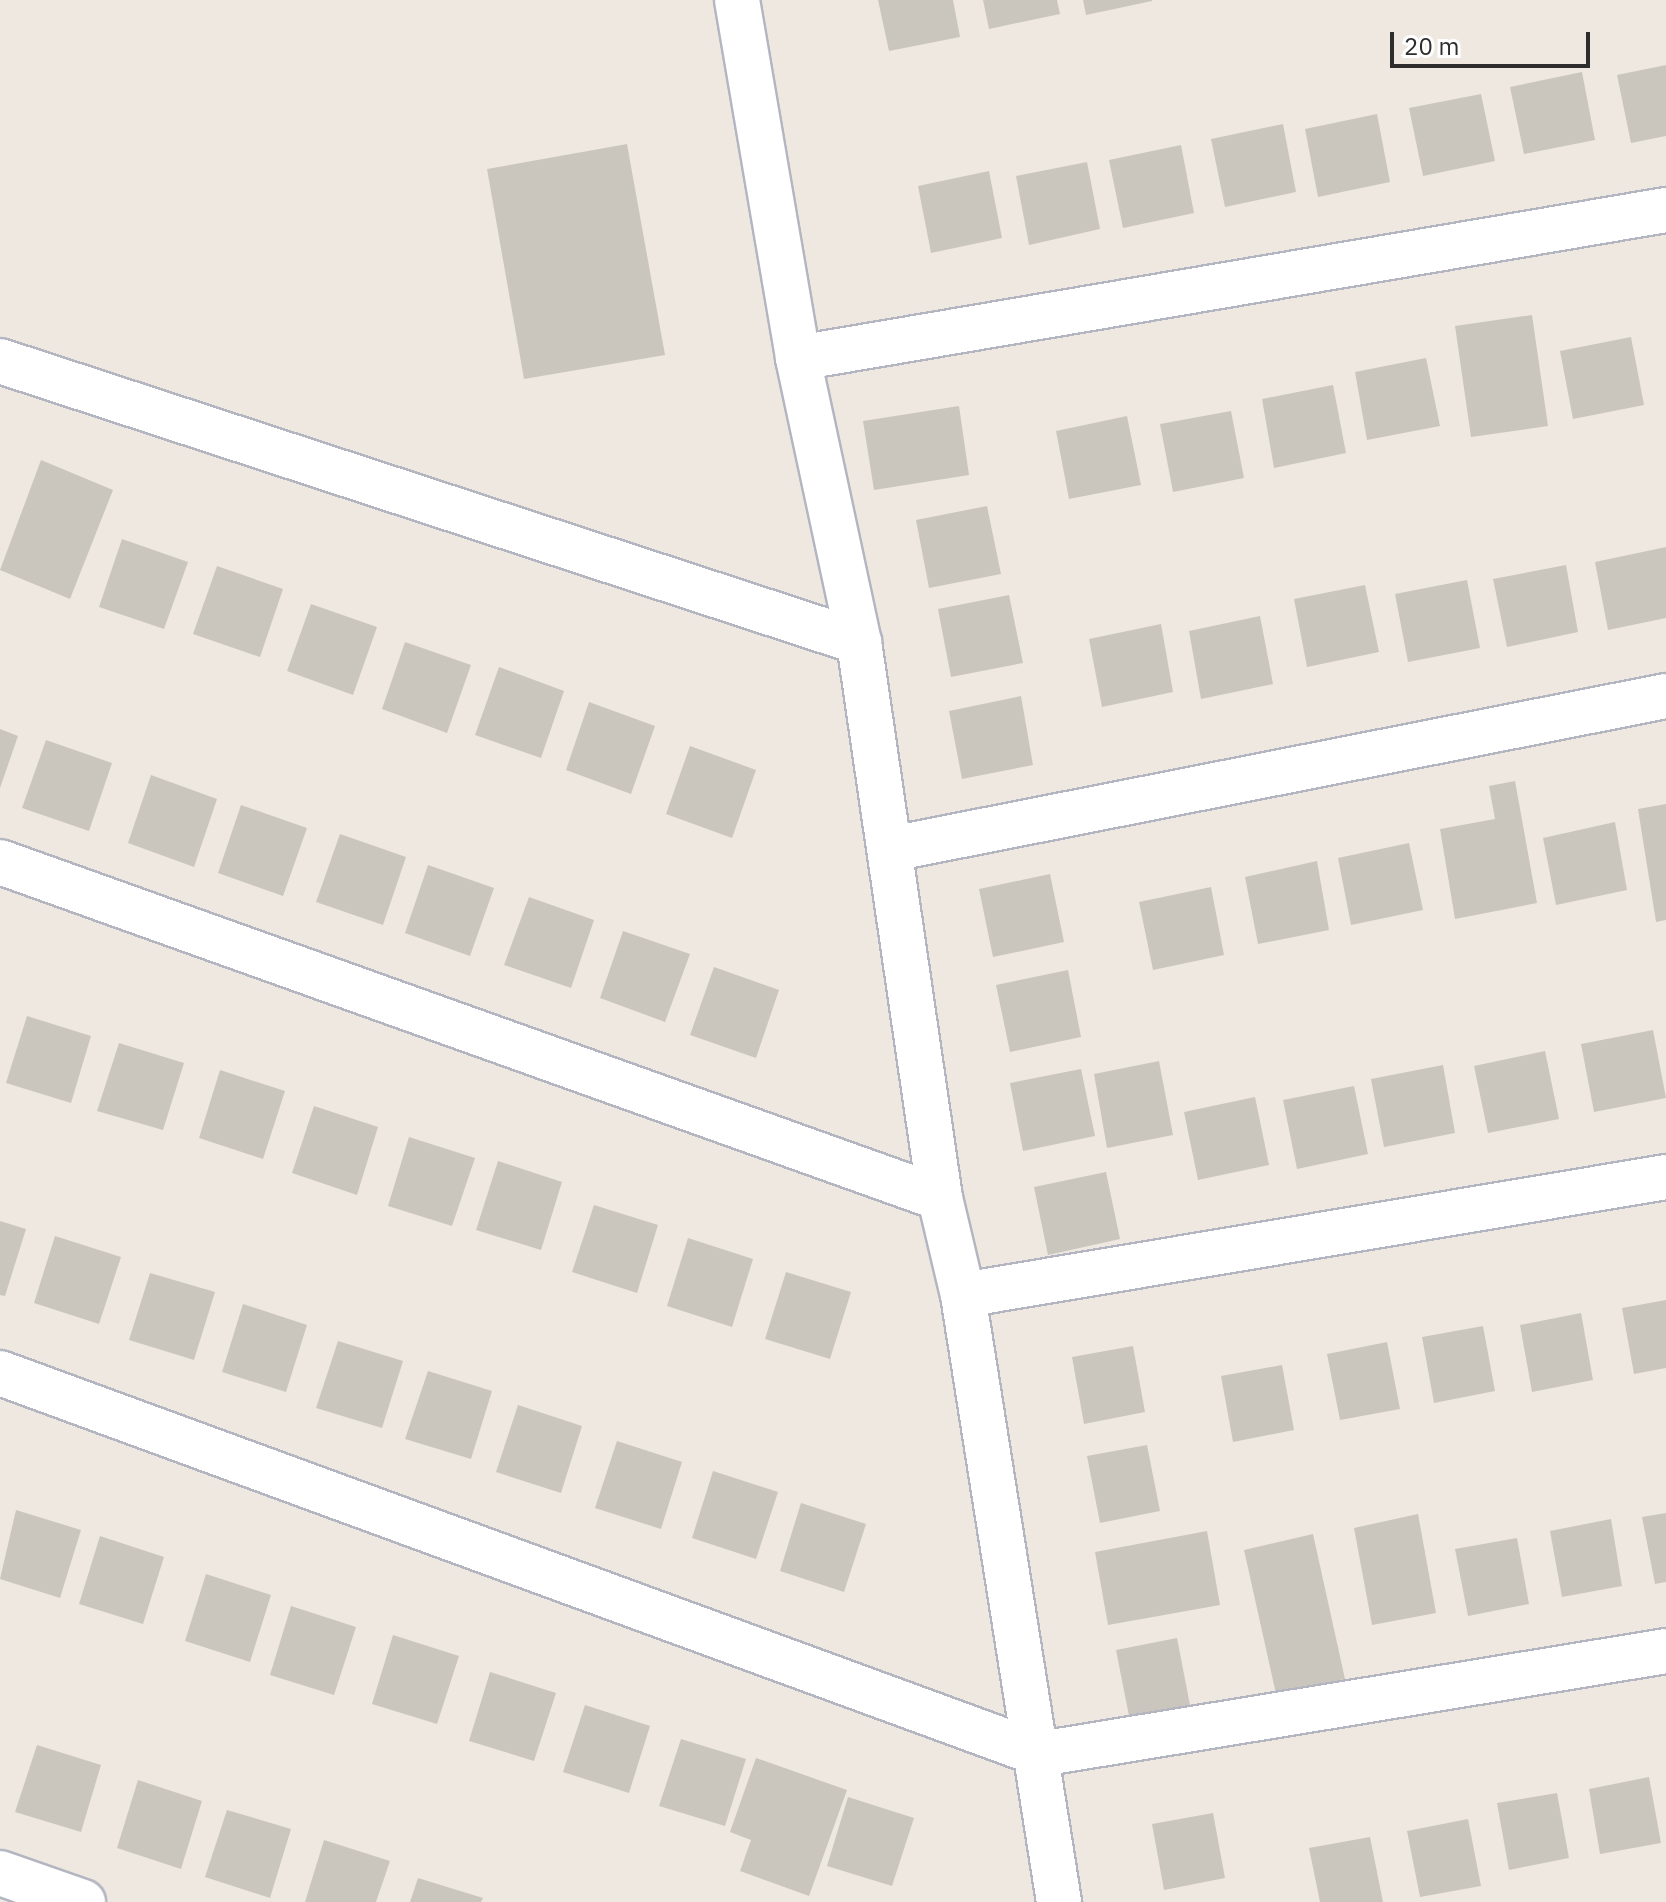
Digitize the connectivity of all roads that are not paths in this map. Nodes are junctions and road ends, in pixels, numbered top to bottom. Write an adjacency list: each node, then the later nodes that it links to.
1 (737, 0): 3 (street)
2 (1666, 210): 3 (street)
3 (798, 358): 5 (street)
4 (0, 361): 5 (street)
5 (859, 642): 7 (street)
6 (1666, 696): 7 (street)
7 (891, 849): 10 (street)
8 (0, 862): 10 (street)
9 (1666, 1177): 11 (street)
10 (940, 1198): 11 (street)
11 (963, 1295): 14 (street)
12 (0, 1373): 14 (street)
13 (1666, 1651): 14 (street)
14 (1040, 1754): 17 (street)
15 (0, 1873): 16 (street)
16 (83, 1902)
17 (1059, 1902)

